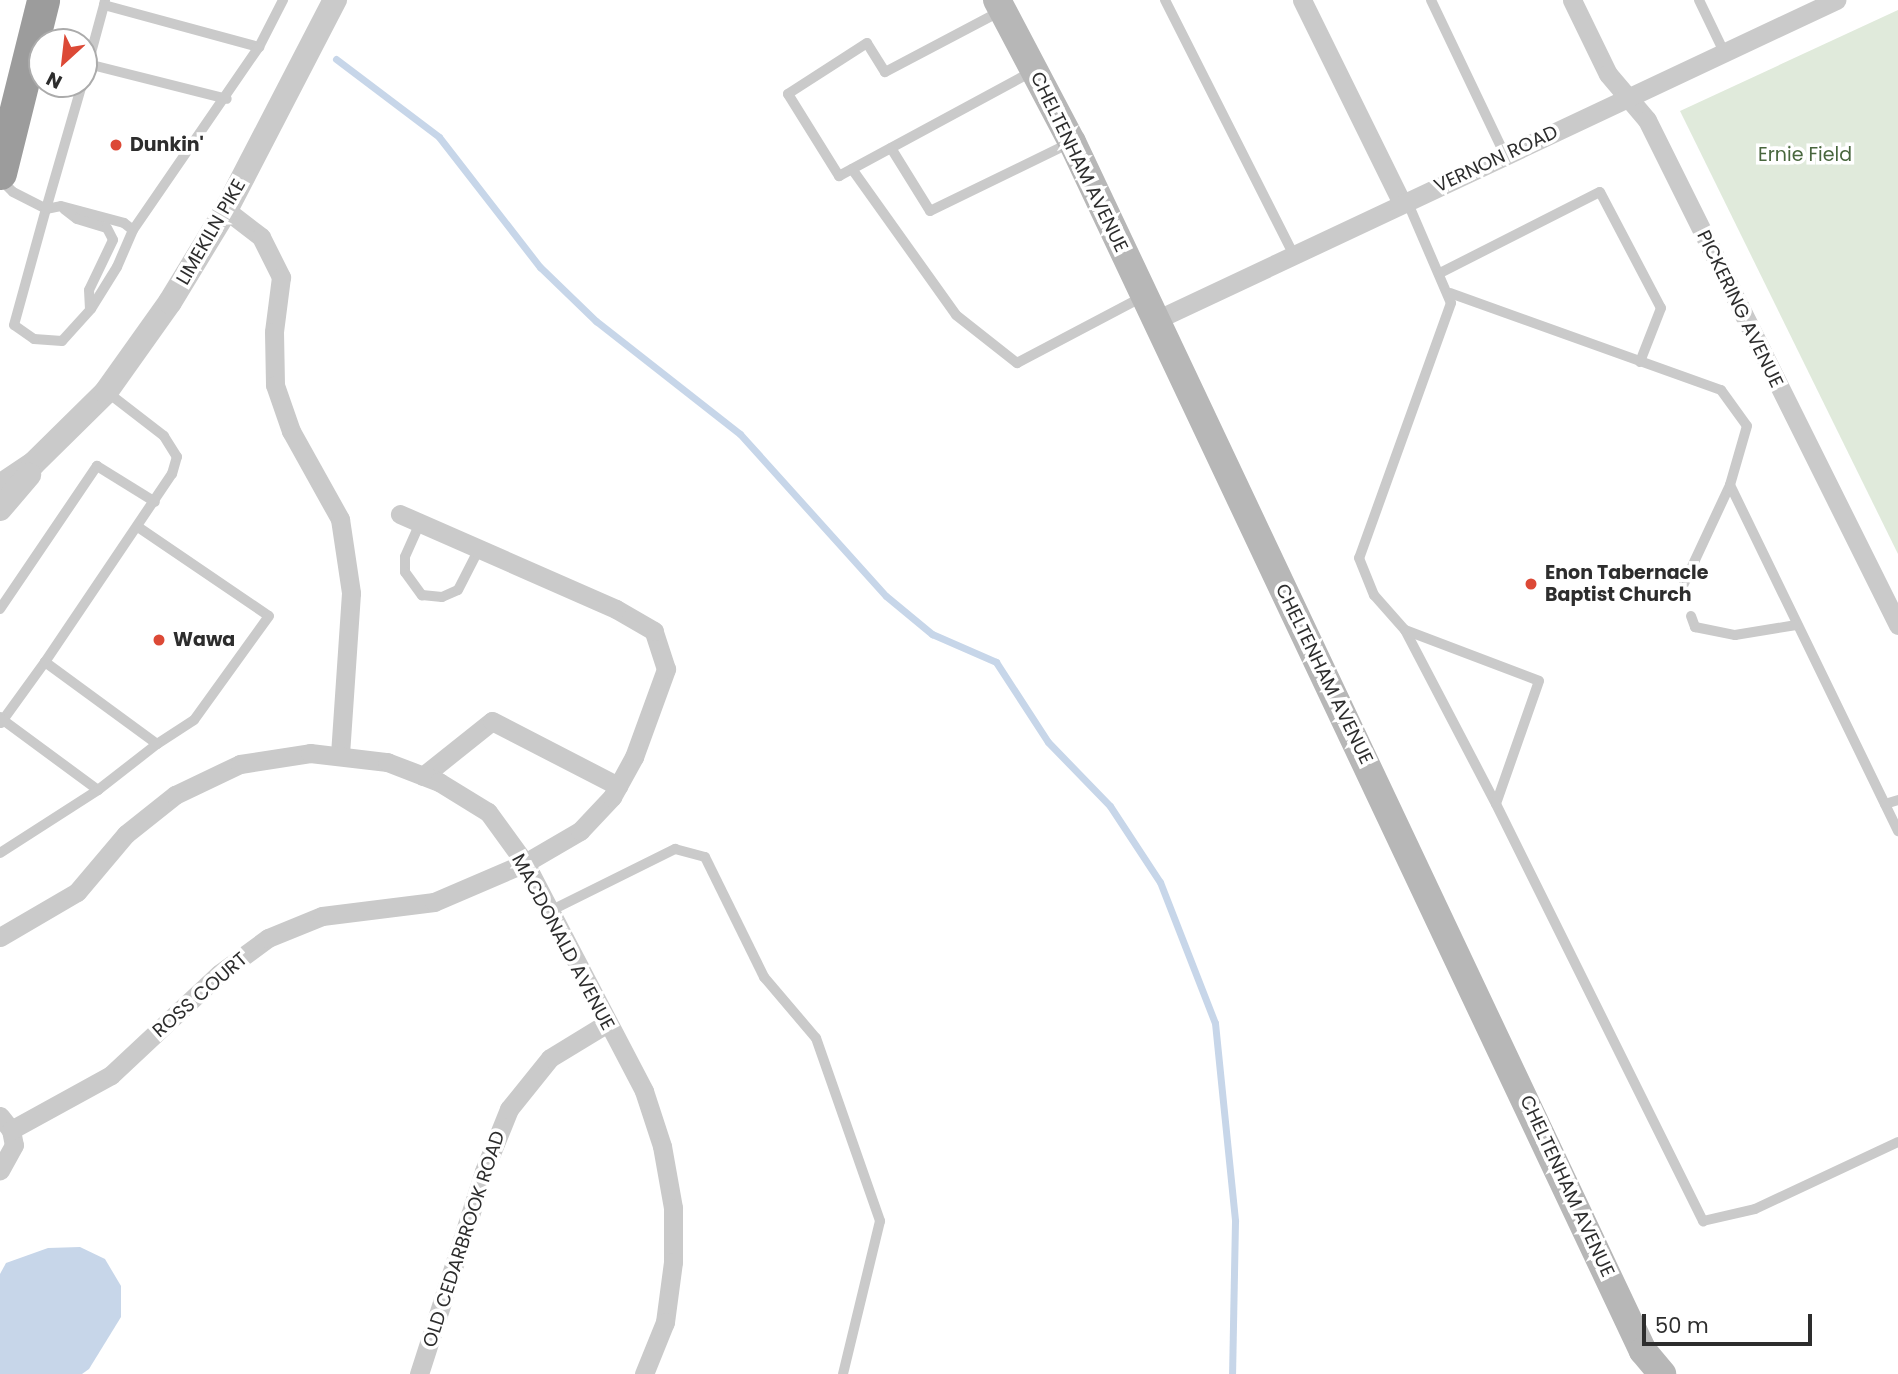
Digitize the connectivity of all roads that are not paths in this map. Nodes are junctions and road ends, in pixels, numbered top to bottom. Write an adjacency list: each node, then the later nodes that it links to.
1 (43, 0): 12 (highway)
2 (283, 0): 14 (lane)
3 (335, 0): 31 (street, LIMEKILN PIKE)
4 (1165, 0): 33 (lane)
5 (1302, 0): 28 (street)
6 (1431, 0): 24 (lane)
7 (1572, 0): 20 (street, PICKERING AVENUE)
8 (1699, 0): 15 (lane)
9 (1836, 0): 15 (street, VERNON ROAD)
10 (105, 2): 13 (lane); 14 (lane)
11 (1000, 5): 17 (main road, CHELTENHAM AVENUE); 25 (lane)
12 (39, 28)
13 (97, 28)
14 (259, 47): 21 (lane)
15 (1724, 52): 20 (street, VERNON ROAD)
16 (98, 66): 21 (lane)
17 (1034, 70): 22 (main road, CHELTENHAM AVENUE); 23 (lane)
18 (28, 80): 26 (highway)
19 (78, 98): 30 (lane)
20 (1628, 98): 24 (street, VERNON ROAD); 53 (street, PICKERING AVENUE)
21 (228, 99): 32 (lane)
22 (1072, 142): 23 (lane); 36 (main road, CHELTENHAM AVENUE)
23 (891, 148): 25 (lane)
24 (1505, 155): 28 (street, VERNON ROAD)
25 (852, 169): 36 (lane)
26 (0, 173)
27 (0, 179): 30 (lane)
28 (1404, 202): 33 (street, VERNON ROAD); 34 (lane)
29 (61, 206): 30 (lane); 32 (lane); 37 (lane)
30 (46, 209): 37 (lane)
31 (226, 210): 39 (street, LIMEKILN PIKE); 58 (street)
32 (133, 230): 37 (lane)
33 (1293, 253): 36 (street, VERNON ROAD)
34 (1440, 274): 35 (lane); 38 (lane)
35 (1450, 293): 38 (lane); 54 (lane)
36 (1150, 308): 74 (main road, CHELTENHAM AVENUE)
37 (90, 309)
38 (1640, 362): 41 (lane)
39 (106, 392): 40 (street, LIMEKILN PIKE); 43 (lane)
40 (55, 442): 42 (street, LIMEKILN PIKE); 44 (street, LIMEKILN PIKE)
41 (1730, 485): 49 (lane); 52 (lane)
42 (0, 486)
43 (155, 502): 47 (lane); 50 (lane)
44 (0, 509)
45 (400, 514): 46 (street, ROSS COURT)
46 (420, 523): 48 (street, ROSS COURT); 48 (lane)
47 (138, 527): 55 (lane); 57 (lane)
48 (480, 549): 60 (street, ROSS COURT)
49 (1684, 597)
50 (0, 608)
51 (1691, 616): 52 (lane)
52 (1796, 625): 64 (lane)
53 (1898, 625)
54 (1405, 630): 63 (lane); 63 (lane)
55 (45, 662): 56 (lane); 57 (lane)
56 (1, 720): 61 (lane)
57 (157, 744): 61 (lane)
58 (340, 756): 59 (street, MACDONALD AVENUE); 69 (street, MACDONALD AVENUE)
59 (423, 776): 60 (street); 67 (street, MACDONALD AVENUE)
60 (618, 786): 67 (street, ROSS COURT)
61 (98, 790): 66 (lane)
62 (1898, 800): 64 (lane)
63 (1496, 804): 72 (lane)
64 (1885, 804): 65 (lane)
65 (1898, 831)
66 (0, 853)
67 (525, 863): 68 (street, MACDONALD AVENUE); 71 (street, ROSS COURT)
68 (550, 911): 70 (street, MACDONALD AVENUE); 77 (lane)
69 (0, 937)
70 (606, 1024): 75 (street, OLD CEDARBROOK ROAD); 76 (street, MACDONALD AVENUE)
71 (6, 1123): 73 (street, ROSS COURT)
72 (1898, 1142)
73 (0, 1170)
74 (1644, 1363): 78 (main road, CHELTENHAM AVENUE)
75 (419, 1374)
76 (644, 1374)
77 (843, 1374)
78 (1662, 1374)

